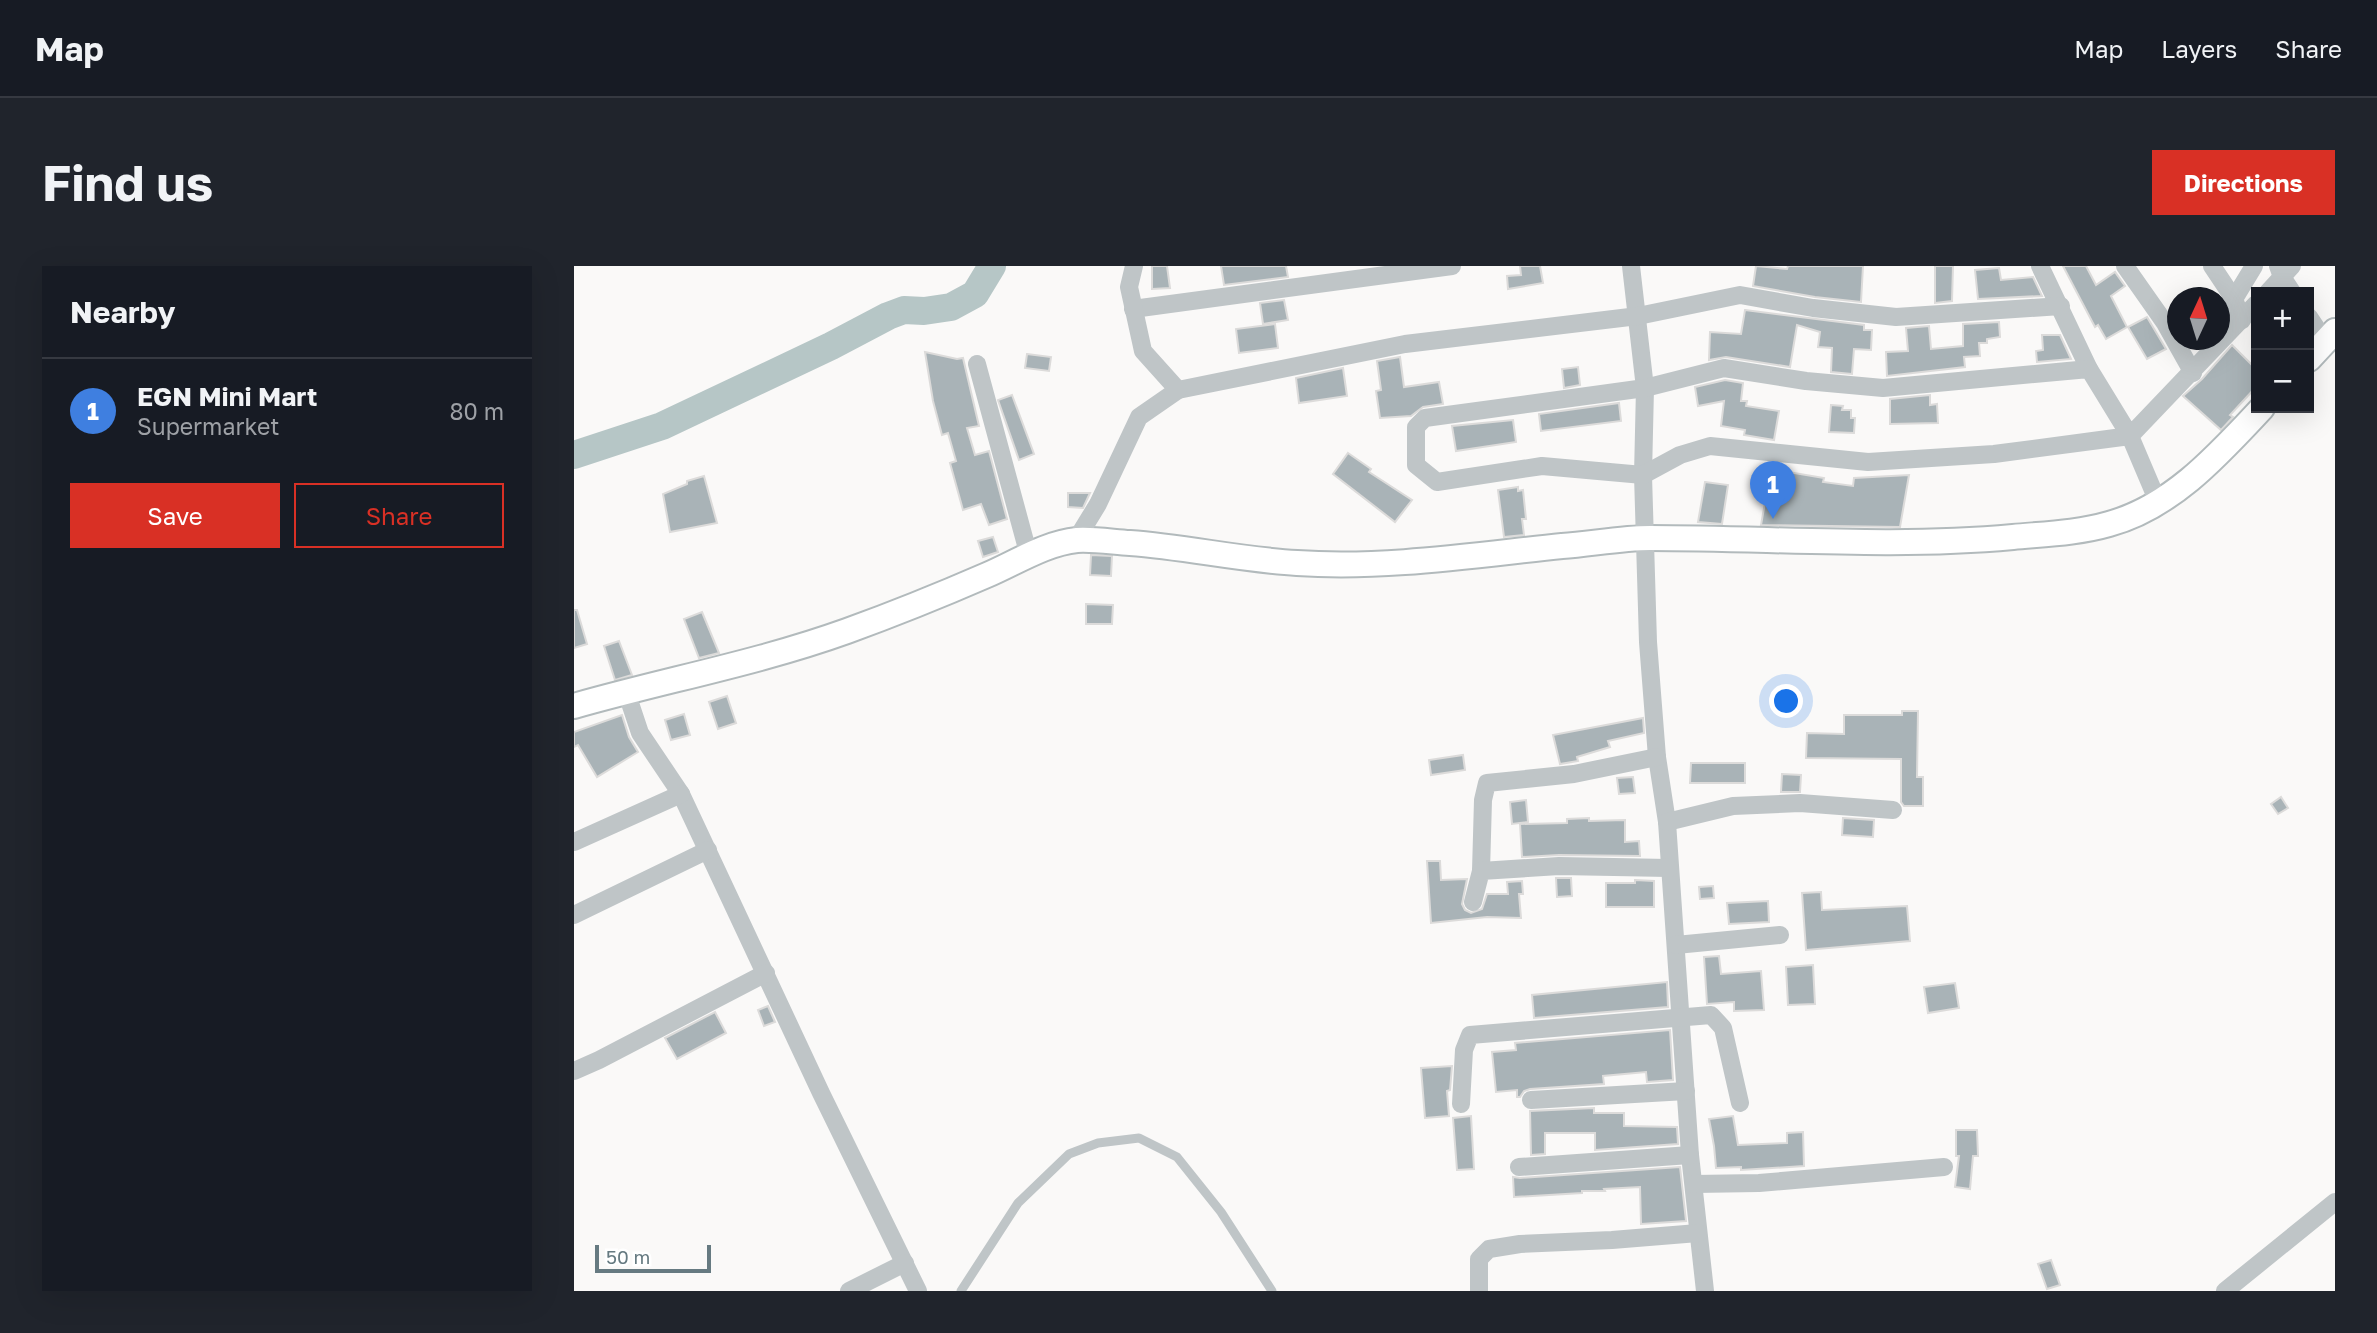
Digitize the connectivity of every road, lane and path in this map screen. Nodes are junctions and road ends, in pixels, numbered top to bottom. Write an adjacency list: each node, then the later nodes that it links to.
1 (1134, 266): 12 (street)
2 (1328, 266): 9 (street)
3 (1452, 266): 9 (street)
4 (1632, 266): 15 (street)
5 (2040, 266): 10 (street)
6 (2125, 266): 16 (street)
7 (2253, 267): 8 (street); 13 (street)
8 (2216, 272): 13 (street)
9 (1353, 279): 12 (street)
10 (2061, 306): 15 (street); 21 (street)
11 (2251, 306): 13 (street)
12 (1133, 309): 24 (street)
13 (2239, 311): 14 (street); 22 (street)
14 (2230, 314)
15 (1638, 316): 23 (street); 24 (street)
16 (2167, 318)
17 (2314, 327): 18 (street)
18 (2323, 344)
19 (2183, 350): 22 (street)
20 (976, 364): 31 (street)
21 (2089, 369): 23 (street); 26 (street)
22 (2193, 373): 26 (street)
23 (1645, 388): 27 (street); 27 (street)
24 (1178, 390): 30 (street)
25 (2257, 413): 28 (street)
26 (2130, 436): 27 (street); 28 (street)
27 (1643, 475): 29 (street)
28 (2158, 502): 29 (street)
29 (1646, 538): 30 (street); 34 (street)
30 (1076, 540): 31 (street)
31 (1029, 556): 32 (street)
32 (626, 691): 33 (street); 35 (street)
33 (574, 706)
34 (1657, 757): 37 (street); 41 (street)
35 (681, 794): 38 (street); 39 (street)
36 (1893, 810): 37 (street)
37 (1667, 822): 40 (street)
38 (574, 842)
39 (708, 850): 43 (street); 46 (street)
40 (1669, 868): 41 (street); 45 (street)
41 (1481, 871): 42 (street)
42 (1473, 902)
43 (574, 915)
44 (1780, 935): 45 (street)
45 (1676, 945): 47 (street)
46 (766, 972): 48 (street); 59 (street)
47 (1680, 1017): 49 (street); 51 (street); 52 (street)
48 (574, 1071)
49 (1686, 1091): 50 (street); 53 (street)
50 (1531, 1100)
51 (1740, 1103)
52 (1461, 1104)
53 (1690, 1155): 54 (street); 56 (street)
54 (1519, 1167)
55 (1944, 1167): 56 (street)
56 (1694, 1184): 58 (street)
57 (2335, 1202): 66 (street)
58 (1698, 1233): 64 (street); 65 (street)
59 (905, 1264): 60 (street); 61 (street)
60 (849, 1291)
61 (918, 1291)
62 (961, 1291): 63 (lane)
63 (1272, 1291)
64 (1479, 1291)
65 (1705, 1291)
66 (2225, 1291)

